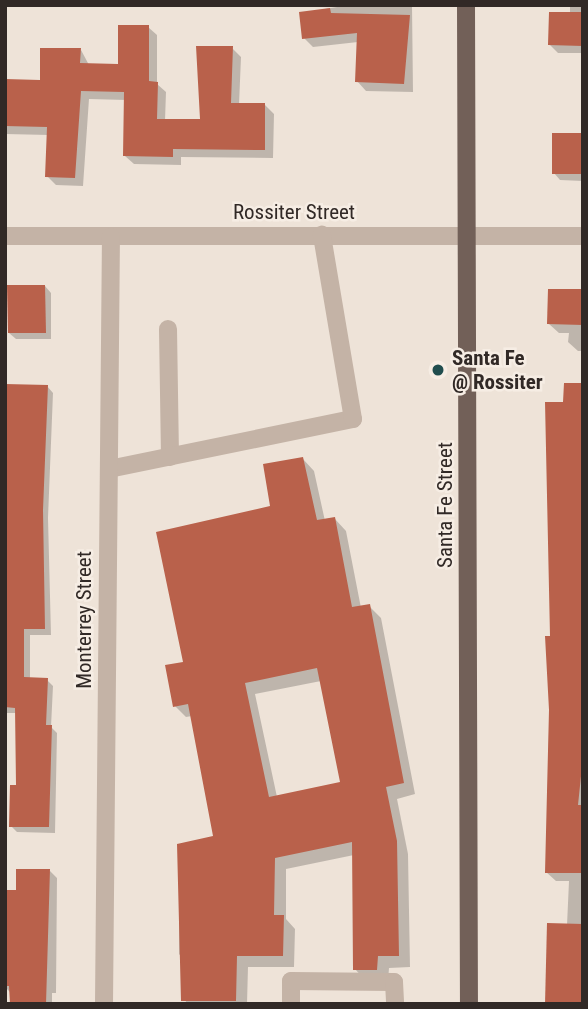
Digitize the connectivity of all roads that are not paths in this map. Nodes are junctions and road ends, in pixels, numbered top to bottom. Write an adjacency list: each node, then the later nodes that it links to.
1 (466, 5): 2 (main road, Santa Fe Street)
2 (467, 234): 3 (street, Rossiter Street); 5 (street, Rossiter Street); 13 (main road, Santa Fe Street)
3 (322, 235): 6 (street, Rossiter Street); 8 (street)
4 (5, 236): 6 (street, Rossiter Street)
5 (583, 236)
6 (111, 237): 9 (street, Monterrey Street)
7 (168, 329): 8 (street)
8 (170, 457): 9 (street)
9 (108, 470): 10 (street, Monterrey Street)
10 (104, 1004)
11 (291, 1004): 12 (street)
12 (395, 1004)
13 (469, 1004)

